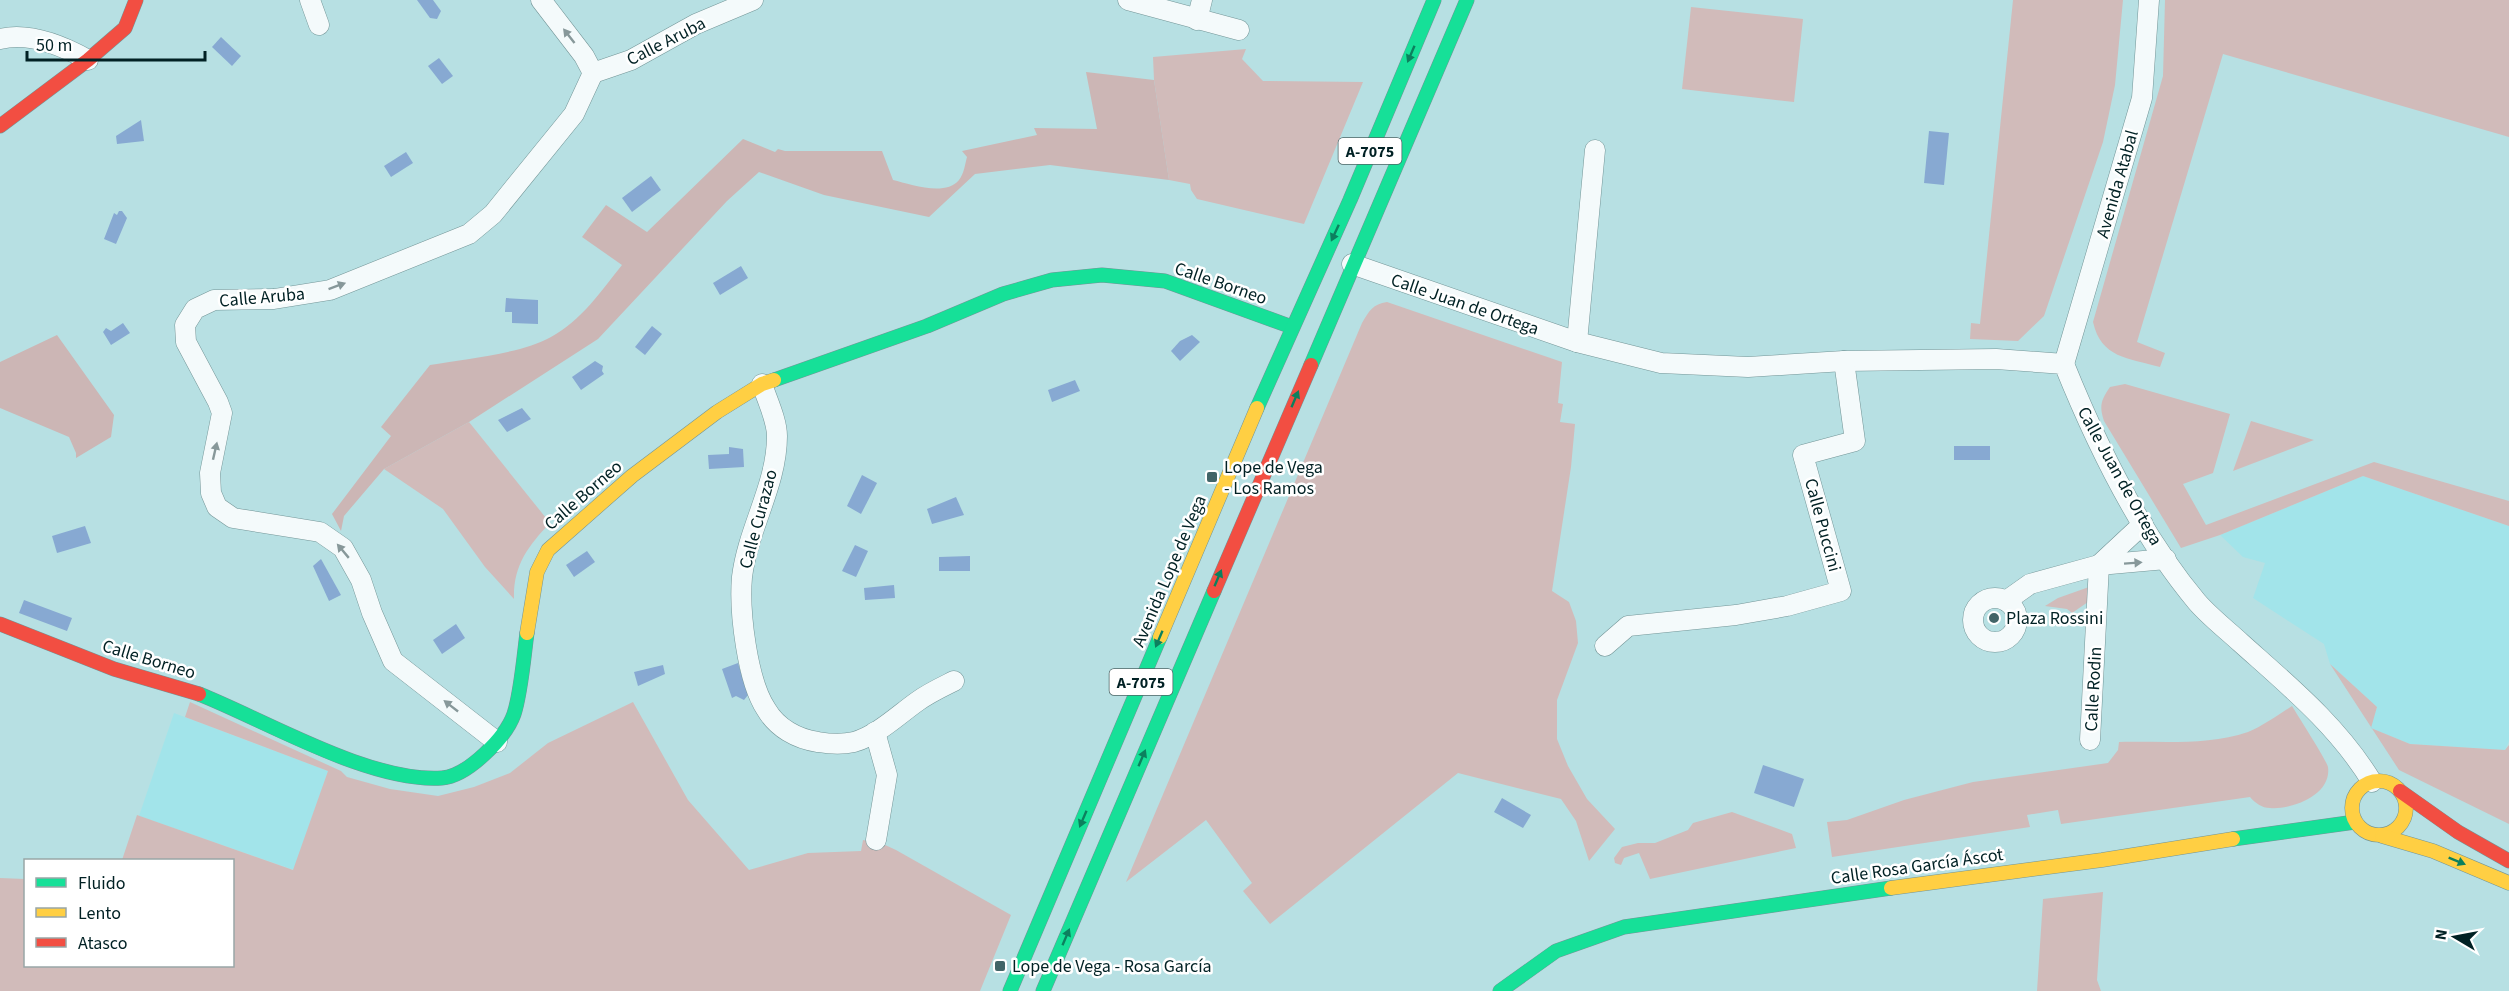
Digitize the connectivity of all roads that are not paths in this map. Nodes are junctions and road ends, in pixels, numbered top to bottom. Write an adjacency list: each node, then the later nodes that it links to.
1 (136, 0): 14 (street)
2 (310, 0): 11 (street)
3 (541, 0): 15 (street, one-way to 3)
4 (753, 0): 15 (street, Calle Aruba)
5 (1128, 0): 10 (street)
6 (1202, 0): 10 (street)
7 (1434, 0): 19 (street, Avenida Lope de Vega / A-7075, one-way to 19)
8 (1467, 0): 18 (street, A-7075)
9 (2149, 0): 22 (street, Avenida Atabal)
10 (1197, 20): 12 (street)
11 (319, 25)
12 (1239, 30)
13 (0, 39): 14 (street)
14 (88, 60): 16 (street)
15 (593, 73): 33 (street, Calle Aruba, one-way to 15)
16 (0, 126)
17 (1595, 150): 20 (street)
18 (1352, 264): 20 (street, Calle Juan de Ortega); 44 (street, A-7075, one-way to 18)
19 (1292, 327): 23 (street, Calle Borneo); 43 (street, Avenida Lope de Vega / A-7075, one-way to 43)
20 (1577, 342): 21 (street, Calle Juan de Ortega)
21 (1844, 361): 22 (street, Calle Juan de Ortega); 29 (street, Calle Puccini)
22 (2064, 364): 24 (street, Calle Juan de Ortega)
23 (762, 384): 31 (street, Calle Curazao); 33 (street, Calle Borneo)
24 (2143, 524): 25 (street, Calle Juan de Ortega); 26 (street)
25 (2166, 559): 26 (street, one-way to 25); 34 (street, Calle Juan de Ortega)
26 (2099, 565): 27 (street); 32 (street, Calle Rodin)
27 (2006, 601)
28 (0, 624): 33 (street, Calle Borneo)
29 (1605, 646)
30 (954, 681): 31 (street, Calle Curazao)
31 (875, 732): 39 (street)
32 (2090, 740)
33 (497, 742)
34 (2372, 782): 35 (street); 37 (street)
35 (2400, 791): 36 (street); 38 (street)
36 (2440, 818): 40 (street); 41 (street)
37 (2355, 822): 38 (street); 45 (street, Calle Rosa García Áscot)
38 (2382, 836): 40 (street)
39 (876, 840)
40 (2433, 851): 42 (street, one-way to 42)
41 (2509, 861)
42 (2509, 882)
43 (1010, 991)
44 (1043, 991)
45 (1500, 991)

